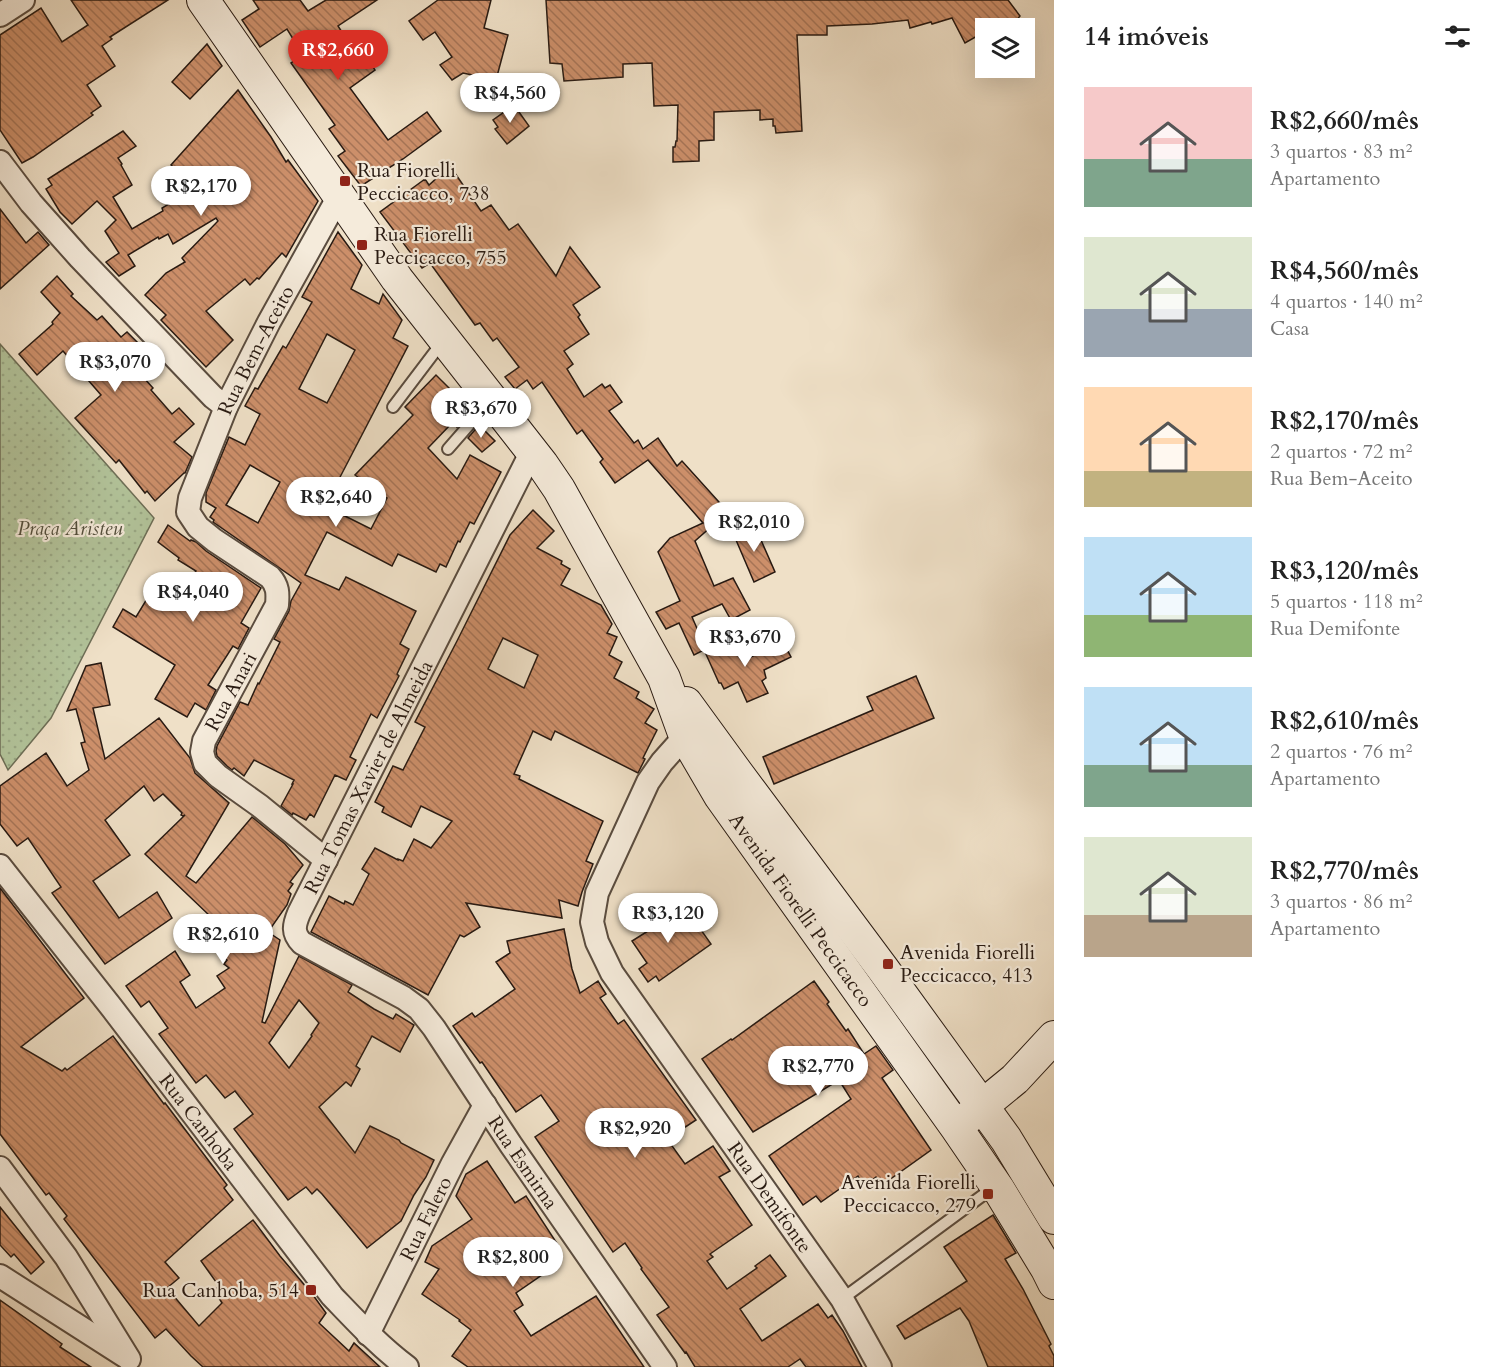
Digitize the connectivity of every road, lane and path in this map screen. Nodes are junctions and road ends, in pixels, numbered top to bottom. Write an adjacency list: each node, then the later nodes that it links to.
1 (23, 0): 3 (street)
2 (203, 0): 5 (main road, Avenida Fiorelli Peccicacco)
3 (0, 15)
4 (0, 162): 8 (street)
5 (339, 196): 6 (main road, Avenida Fiorelli Peccicacco); 8 (street, Rua Bem-Aceito)
6 (444, 339): 7 (main road, Avenida Fiorelli Peccicacco); 9 (lane)
7 (491, 399): 10 (lane); 11 (main road, Avenida Fiorelli Peccicacco)
8 (226, 407): 12 (street, Rua Bem-Aceito)
9 (393, 407)
10 (448, 449)
11 (532, 451): 13 (main road, Avenida Fiorelli Peccicacco); 14 (street, Rua Tomas Xavier de Almeida)
12 (188, 512): 14 (street, Rua Anari)
13 (692, 728): 18 (main road, Avenida Fiorelli Peccicacco); 19 (main road, Avenida Fiorelli Peccicacco); 25 (street, Rua Demifonte)
14 (326, 860): 17 (street, Rua Tomas Xavier de Almeida)
15 (0, 866): 26 (street, Rua Canhoba)
16 (1049, 1049): 18 (main road)
17 (484, 1105): 26 (street, Rua Falero); 29 (street, Rua Esmirna)
18 (982, 1106): 19 (main road); 22 (main road, Avenida Fiorelli Peccicacco)
19 (956, 1127): 21 (main road, Avenida Fiorelli Peccicacco)
20 (0, 1168): 27 (street)
21 (996, 1185): 24 (main road, Avenida Fiorelli Peccicacco); 25 (lane)
22 (1054, 1218)
23 (0, 1276): 27 (street)
24 (1054, 1283)
25 (842, 1299): 30 (street, Rua Demifonte)
26 (368, 1334): 28 (street, Rua Canhoba)
27 (135, 1363)
28 (407, 1367)
29 (665, 1367)
30 (880, 1367)

